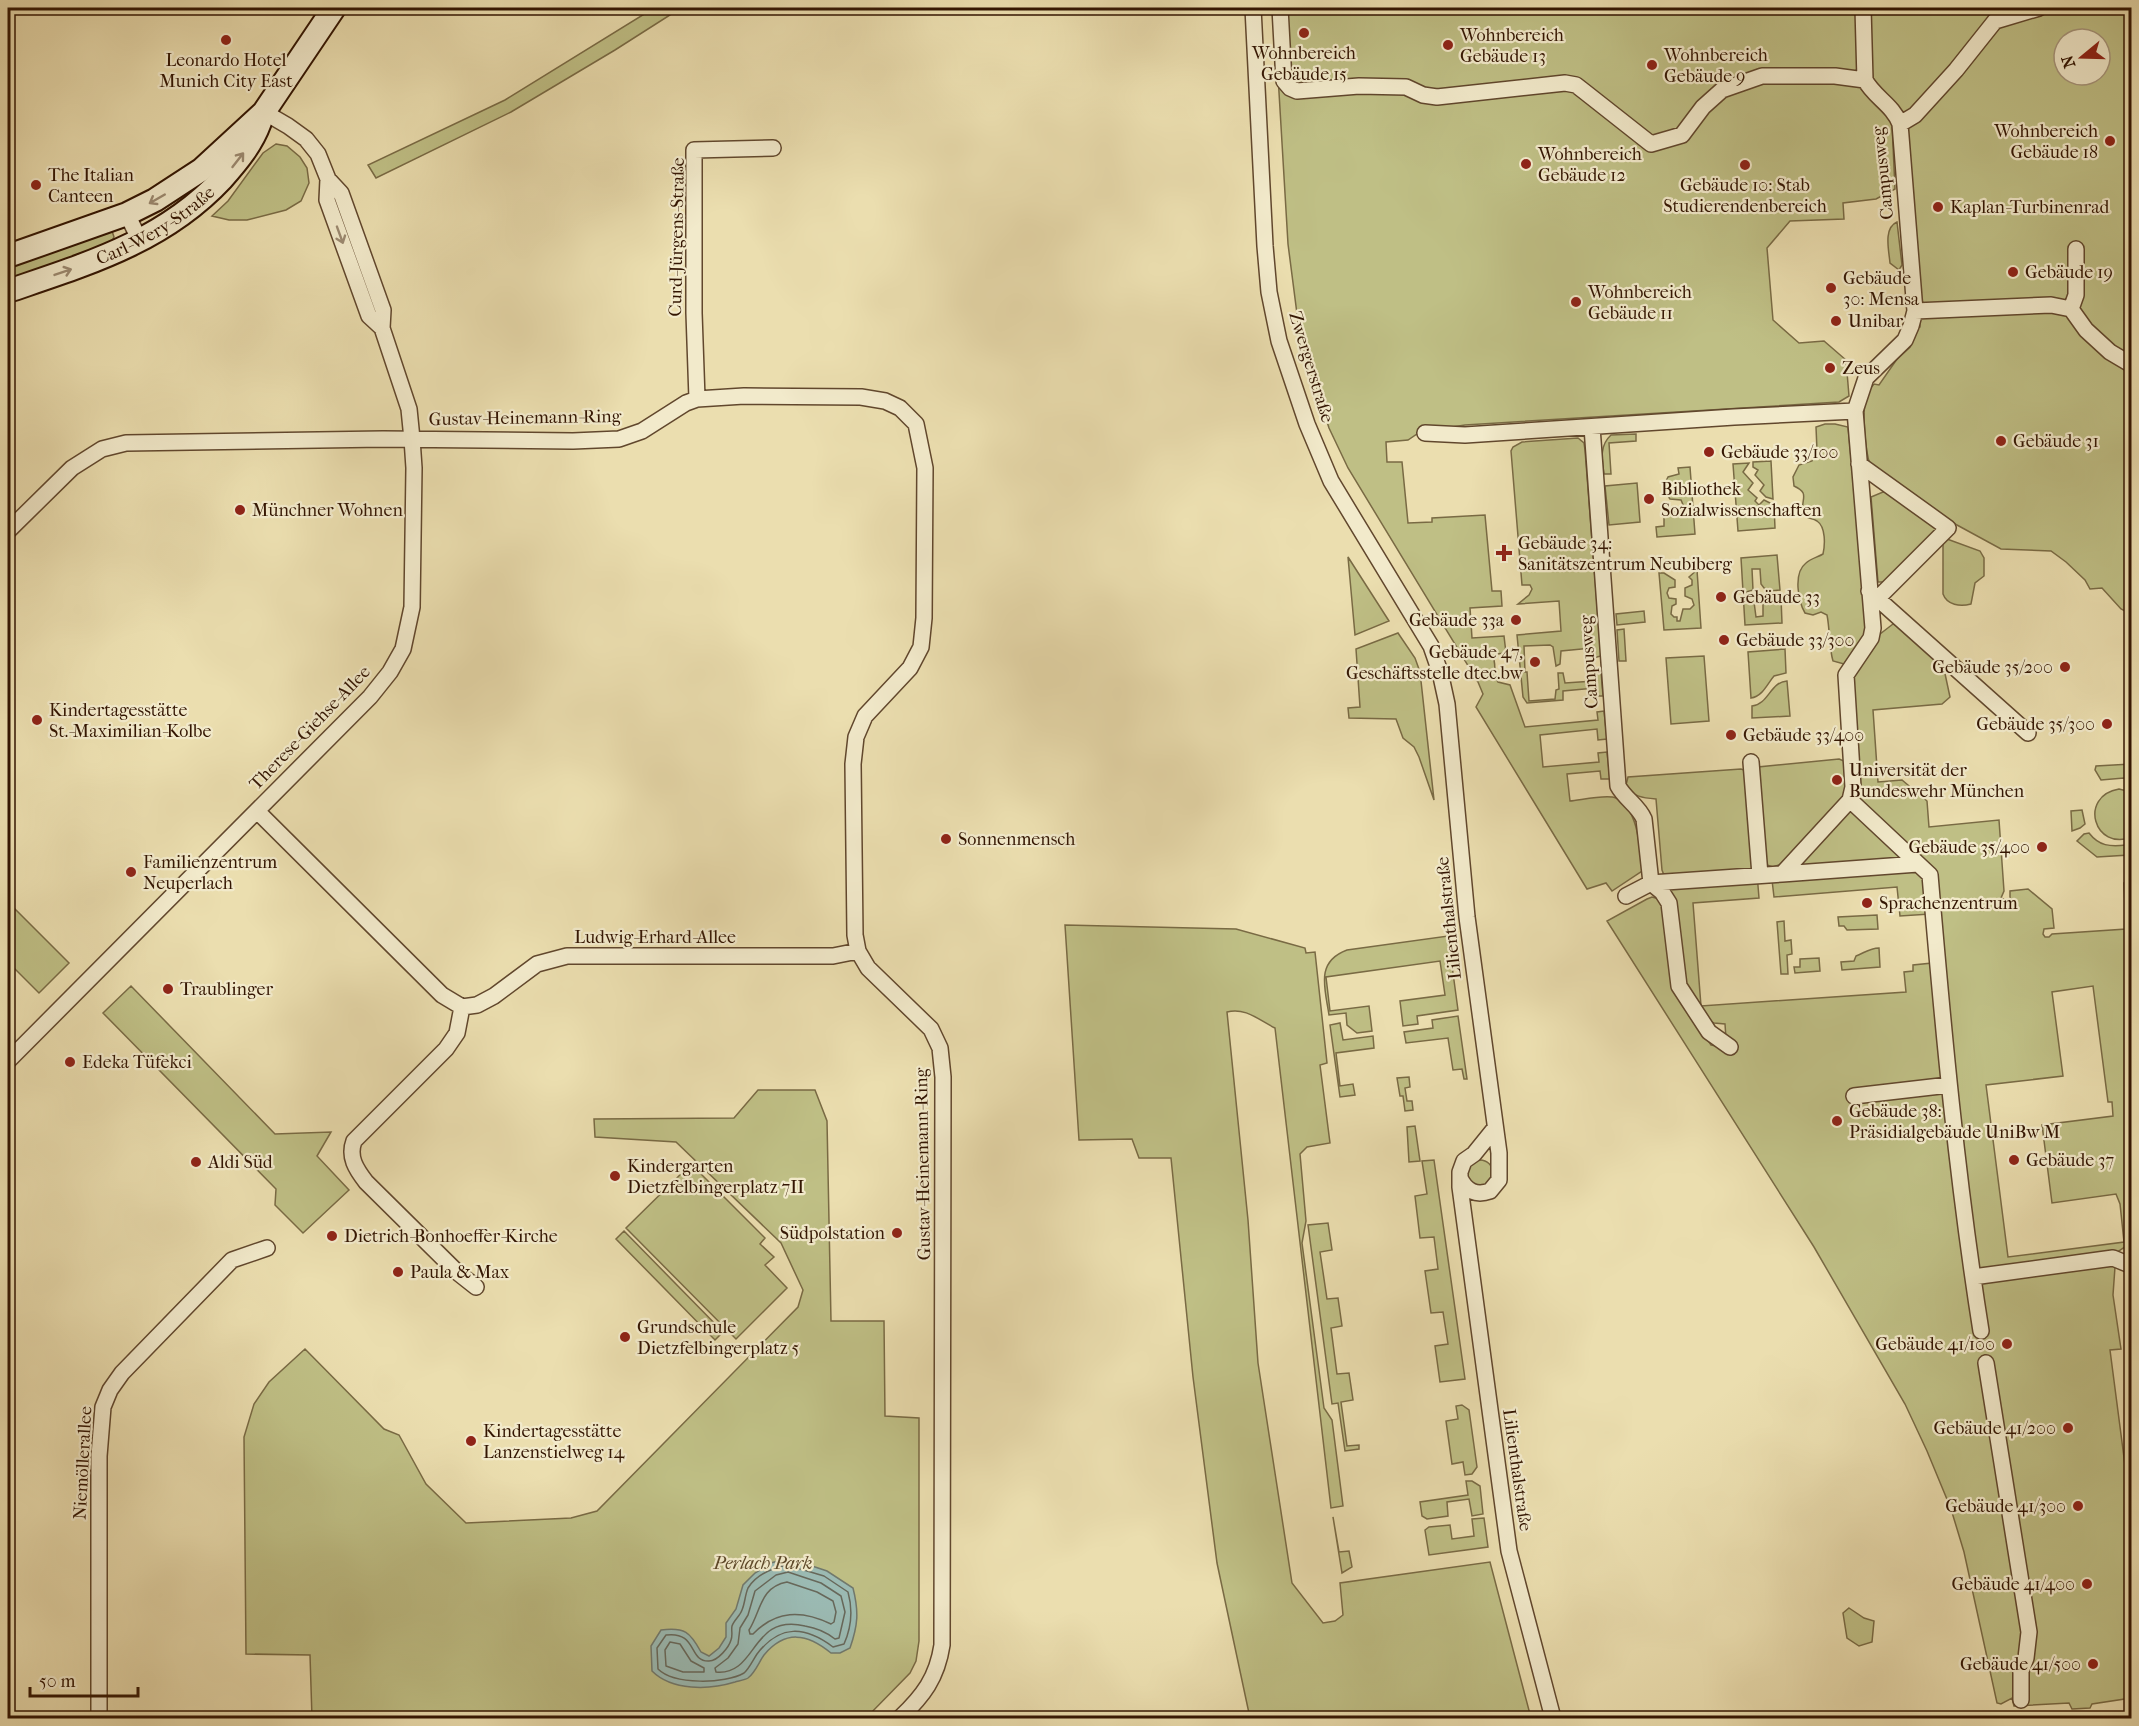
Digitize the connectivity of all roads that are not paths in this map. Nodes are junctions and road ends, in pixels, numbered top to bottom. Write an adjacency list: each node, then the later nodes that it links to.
1 (334, 8): 7 (main road, Carl-Wery-Straße)
2 (1253, 8): 26 (street, Zwergerstraße)
3 (1280, 8): 6 (street)
4 (1863, 8): 6 (street)
5 (2039, 8): 8 (street)
6 (1865, 80): 8 (street, Campusweg)
7 (264, 112): 10 (main road, Carl-Wery-Straße, one-way to 10); 11 (main road, Carl-Wery-Straße, one-way to 7); 22 (street, Therese-Giehse-Allee)
8 (1900, 124): 16 (street, Campusweg)
9 (773, 148): 18 (street, Curd-Jürgens-Straße)
10 (127, 214): 11 (street); 13 (main road, Carl-Wery-Straße)
11 (140, 241): 14 (main road, Carl-Wery-Straße, one-way to 11)
12 (2076, 249): 15 (street)
13 (8, 256)
14 (8, 291)
15 (2071, 309): 16 (street); 17 (street)
16 (1915, 311): 19 (street, Campusweg)
17 (2132, 365)
18 (697, 399): 22 (street, Gustav-Heinemann-Ring); 36 (street, Gustav-Heinemann-Ring)
19 (1855, 411): 20 (street); 23 (street, Campusweg)
20 (1592, 427): 21 (street); 34 (street, Campusweg)
21 (1425, 433)
22 (412, 439): 24 (street, Gustav-Heinemann-Ring); 30 (street, Therese-Giehse-Allee)
23 (1859, 464): 25 (street, Campusweg); 25 (street)
24 (8, 531)
25 (1874, 595): 27 (street); 29 (street, Campusweg)
26 (1447, 704): 42 (street, Lilienthalstraße)
27 (2028, 733)
28 (1750, 762): 33 (street)
29 (1850, 800): 31 (street); 32 (street)
30 (257, 811): 37 (street); 39 (street, Therese-Giehse-Allee)
31 (1918, 864): 32 (street); 40 (street)
32 (1782, 874): 33 (street)
33 (1760, 875): 34 (street)
34 (1651, 883): 35 (street); 38 (street)
35 (1626, 896)
36 (858, 951): 37 (street, Ludwig-Erhard-Allee); 56 (street, Gustav-Heinemann-Ring)
37 (462, 1006): 51 (street)
38 (1730, 1047)
39 (8, 1061)
40 (1949, 1085): 41 (street); 50 (street)
41 (1854, 1096)
42 (1495, 1128): 43 (street); 44 (street, Lilienthalstraße)
43 (1474, 1154): 44 (street); 45 (street)
44 (1498, 1165): 46 (street, Lilienthalstraße)
45 (1460, 1178): 46 (street); 47 (street, Lilienthalstraße)
46 (1483, 1193): 47 (street, Lilienthalstraße)
47 (1464, 1223): 57 (street, Lilienthalstraße)
48 (267, 1248): 55 (street, Niemöllerallee)
49 (2130, 1265): 50 (street)
50 (1973, 1277): 52 (street)
51 (476, 1287)
52 (1981, 1331)
53 (1986, 1363): 54 (street)
54 (2021, 1700)
55 (99, 1719)
56 (900, 1719)
57 (1553, 1719)

